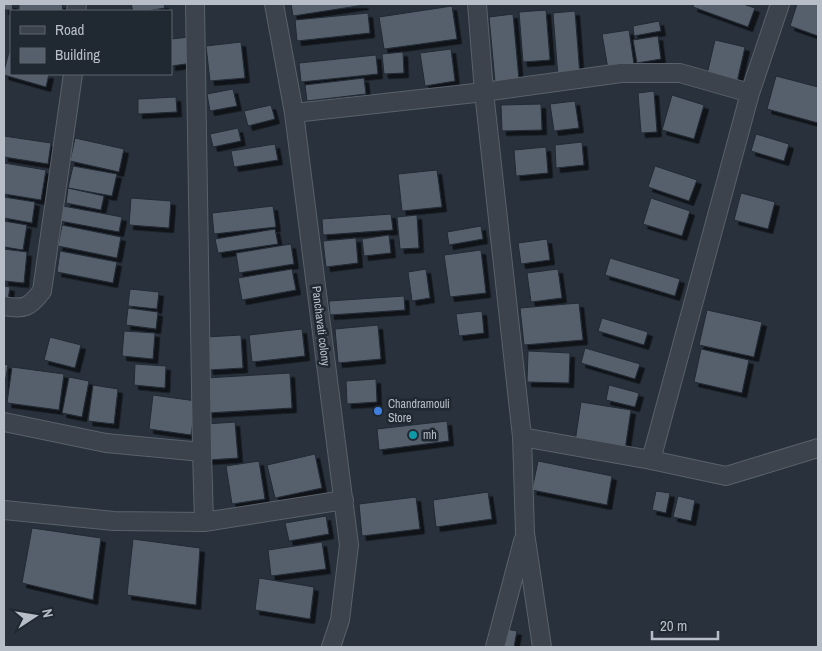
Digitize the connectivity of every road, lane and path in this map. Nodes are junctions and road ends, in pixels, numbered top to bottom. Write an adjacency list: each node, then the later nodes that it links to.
1 (195, 4): 13 (street)
2 (274, 4): 8 (street, Panchavati colony)
3 (477, 4): 6 (street)
4 (780, 4): 7 (street)
5 (73, 75): 9 (street)
6 (484, 92): 7 (street); 8 (street); 11 (street)
7 (750, 93): 14 (street)
8 (294, 113): 15 (street, Panchavati colony)
9 (4, 306)
10 (4, 422): 13 (street)
11 (522, 437): 14 (street); 18 (street)
12 (818, 448): 14 (street)
13 (202, 452): 17 (street)
14 (651, 460)
15 (344, 500): 17 (street); 19 (street, Panchavati colony)
16 (4, 510): 17 (street)
17 (204, 522)
18 (524, 533): 20 (street); 21 (street)
19 (331, 647)
20 (494, 647)
21 (542, 647)

